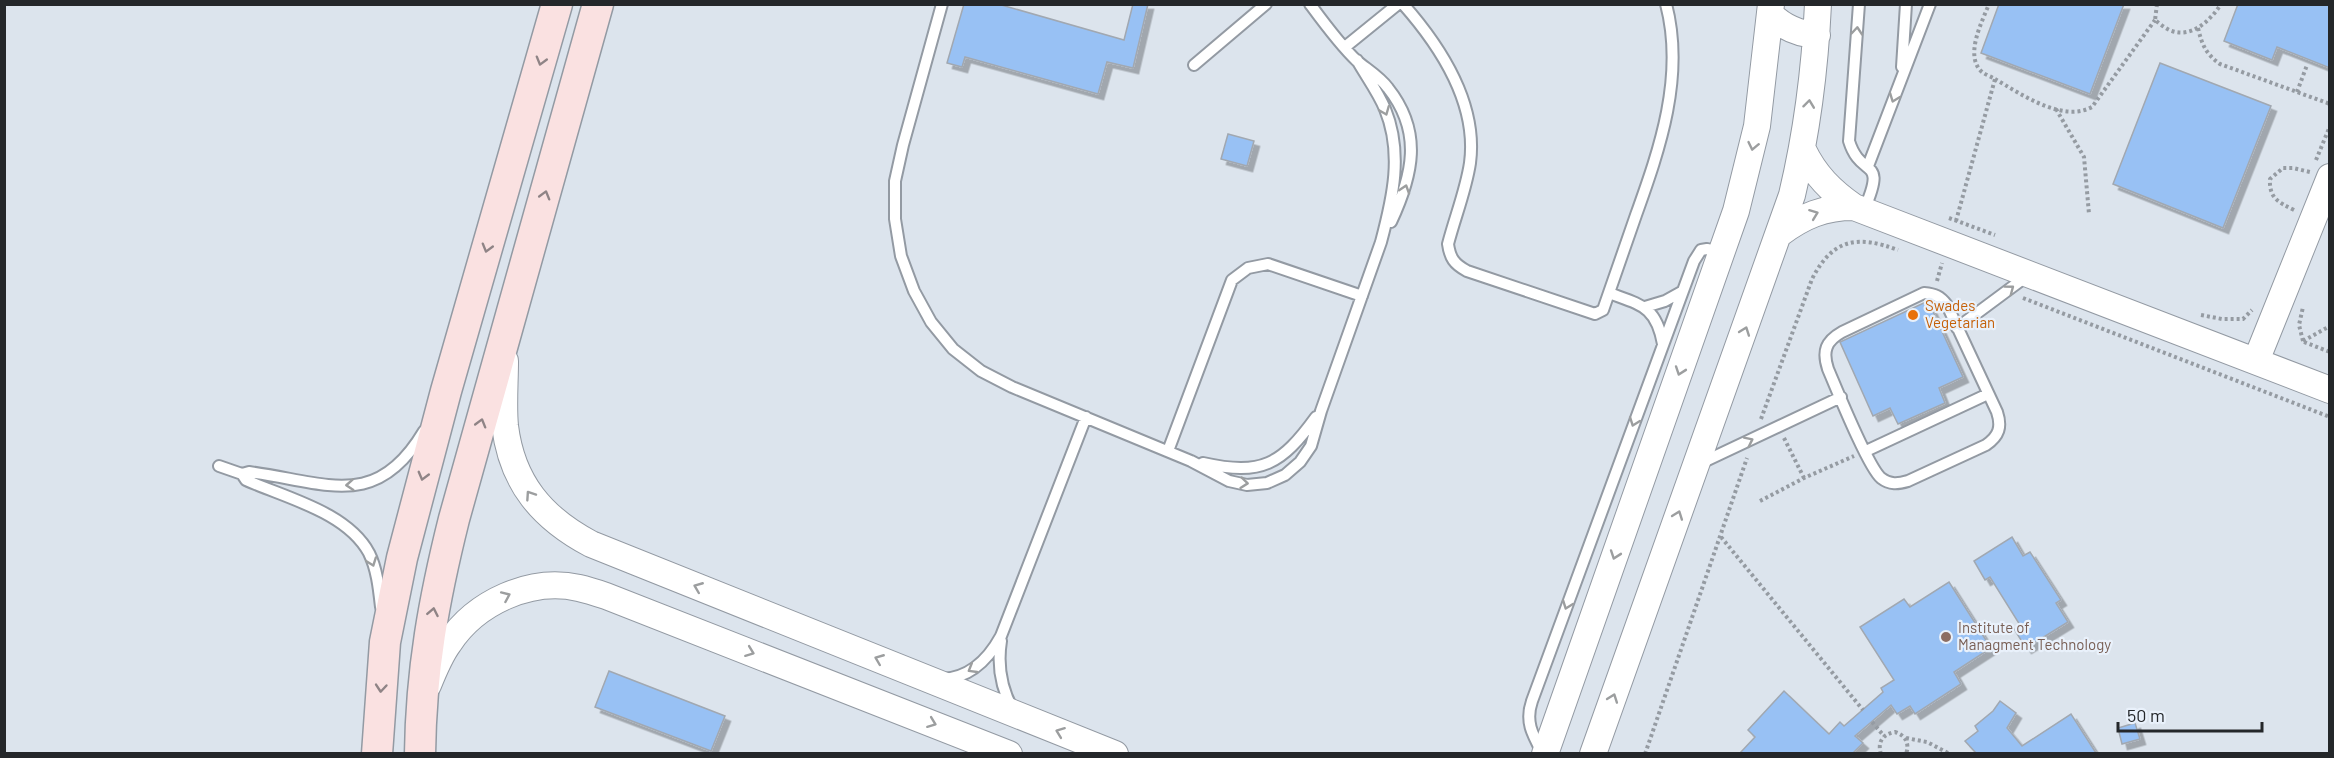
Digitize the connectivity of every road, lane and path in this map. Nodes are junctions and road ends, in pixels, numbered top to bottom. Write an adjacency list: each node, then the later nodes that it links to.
1 (557, 4): 63 (main road, one-way to 63)
2 (598, 4): 58 (main road, one-way to 2)
3 (942, 4): 67 (lane)
4 (1266, 4): 22 (lane)
5 (1310, 4): 20 (lane)
6 (1398, 4): 20 (lane)
7 (1403, 4): 50 (lane)
8 (1666, 4): 50 (lane)
9 (1818, 4): 19 (street)
10 (1859, 4): 31 (lane, one-way to 10)
11 (1906, 4): 24 (lane)
12 (1930, 4): 24 (lane)
13 (1989, 4): 25 (path)
14 (2157, 4): 17 (path)
15 (2221, 4): 18 (path)
16 (1771, 10): 19 (street); 44 (street, one-way to 44)
17 (2155, 20): 18 (path); 28 (path)
18 (2198, 28): 26 (path)
19 (1817, 35): 30 (street, one-way to 19)
20 (1345, 47): 21 (lane)
21 (1357, 60): 41 (lane, one-way to 41); 41 (lane, one-way to 21)
22 (1194, 65)
23 (2307, 65): 26 (path)
24 (1901, 79): 31 (lane, one-way to 31)
25 (1995, 79): 28 (path); 42 (path)
26 (2297, 92): 27 (path)
27 (2330, 104)
28 (2056, 109): 36 (path)
29 (2330, 126): 32 (path)
30 (1803, 150): 34 (street); 39 (street)
31 (1868, 166): 34 (lane)
32 (2316, 177): 35 (path); 61 (street)
33 (2300, 201): 35 (path)
34 (1859, 209): 39 (street, one-way to 34); 42 (street)
35 (2296, 210): 38 (path)
36 (2089, 214)
37 (1946, 216): 42 (path)
38 (2292, 222)
39 (1779, 234): 75 (street, one-way to 39)
40 (1999, 237): 42 (path)
41 (1381, 242): 52 (lane)
42 (1949, 243): 45 (path); 46 (path); 47 (street); 51 (path)
43 (1899, 250): 70 (path)
44 (1721, 252): 48 (lane); 93 (street, one-way to 93)
45 (1931, 262)
46 (1952, 270)
47 (2028, 275): 49 (lane, one-way to 47); 61 (street)
48 (1683, 291): 54 (lane); 59 (lane)
49 (2007, 291): 57 (lane); 68 (path)
50 (1609, 293): 54 (lane)
51 (1933, 294): 57 (lane); 65 (lane)
52 (1362, 296): 66 (lane); 71 (lane)
53 (2256, 306): 55 (path)
54 (1646, 307): 59 (lane)
55 (2192, 311)
56 (2330, 326): 60 (path)
57 (1957, 328): 64 (lane)
58 (505, 338): 82 (street, one-way to 58); 83 (main road, one-way to 58)
59 (1663, 344): 93 (lane, one-way to 93)
60 (2330, 352)
61 (2256, 361): 62 (street)
62 (2330, 390)
63 (446, 391): 76 (lane, one-way to 76); 81 (main road, one-way to 81)
64 (1988, 394): 72 (lane); 72 (lane)
65 (1841, 397): 69 (lane); 72 (lane)
66 (1321, 411): 73 (lane); 73 (lane, one-way to 66)
67 (1086, 417): 71 (lane); 80 (lane)
68 (2330, 417)
69 (1779, 426): 70 (lane); 77 (path)
70 (1754, 438): 75 (lane, one-way to 70); 79 (path)
71 (1168, 451): 73 (lane)
72 (1866, 451): 77 (path)
73 (1191, 460)
74 (219, 466): 76 (lane)
75 (1696, 466): 94 (street, one-way to 75)
76 (242, 474): 81 (lane, one-way to 81)
77 (1804, 478): 78 (path)
78 (1760, 501)
79 (1720, 537): 84 (path); 95 (path)
80 (1001, 636): 82 (lane, one-way to 82); 85 (lane)
81 (385, 642): 89 (main road, one-way to 89)
82 (930, 680): 85 (street)
83 (420, 704): 90 (main road); 91 (street, one-way to 91)
84 (1863, 710)
85 (1016, 715): 92 (street, one-way to 85)
86 (1872, 722): 87 (path)
87 (1884, 736): 88 (path); 96 (path)
88 (1905, 738): 97 (path); 98 (path)
89 (377, 753)
90 (420, 753)
91 (1009, 753)
92 (1115, 753)
93 (1543, 753)
94 (1593, 753)
95 (1645, 753)
96 (1880, 753)
97 (1906, 753)
98 (1950, 753)

